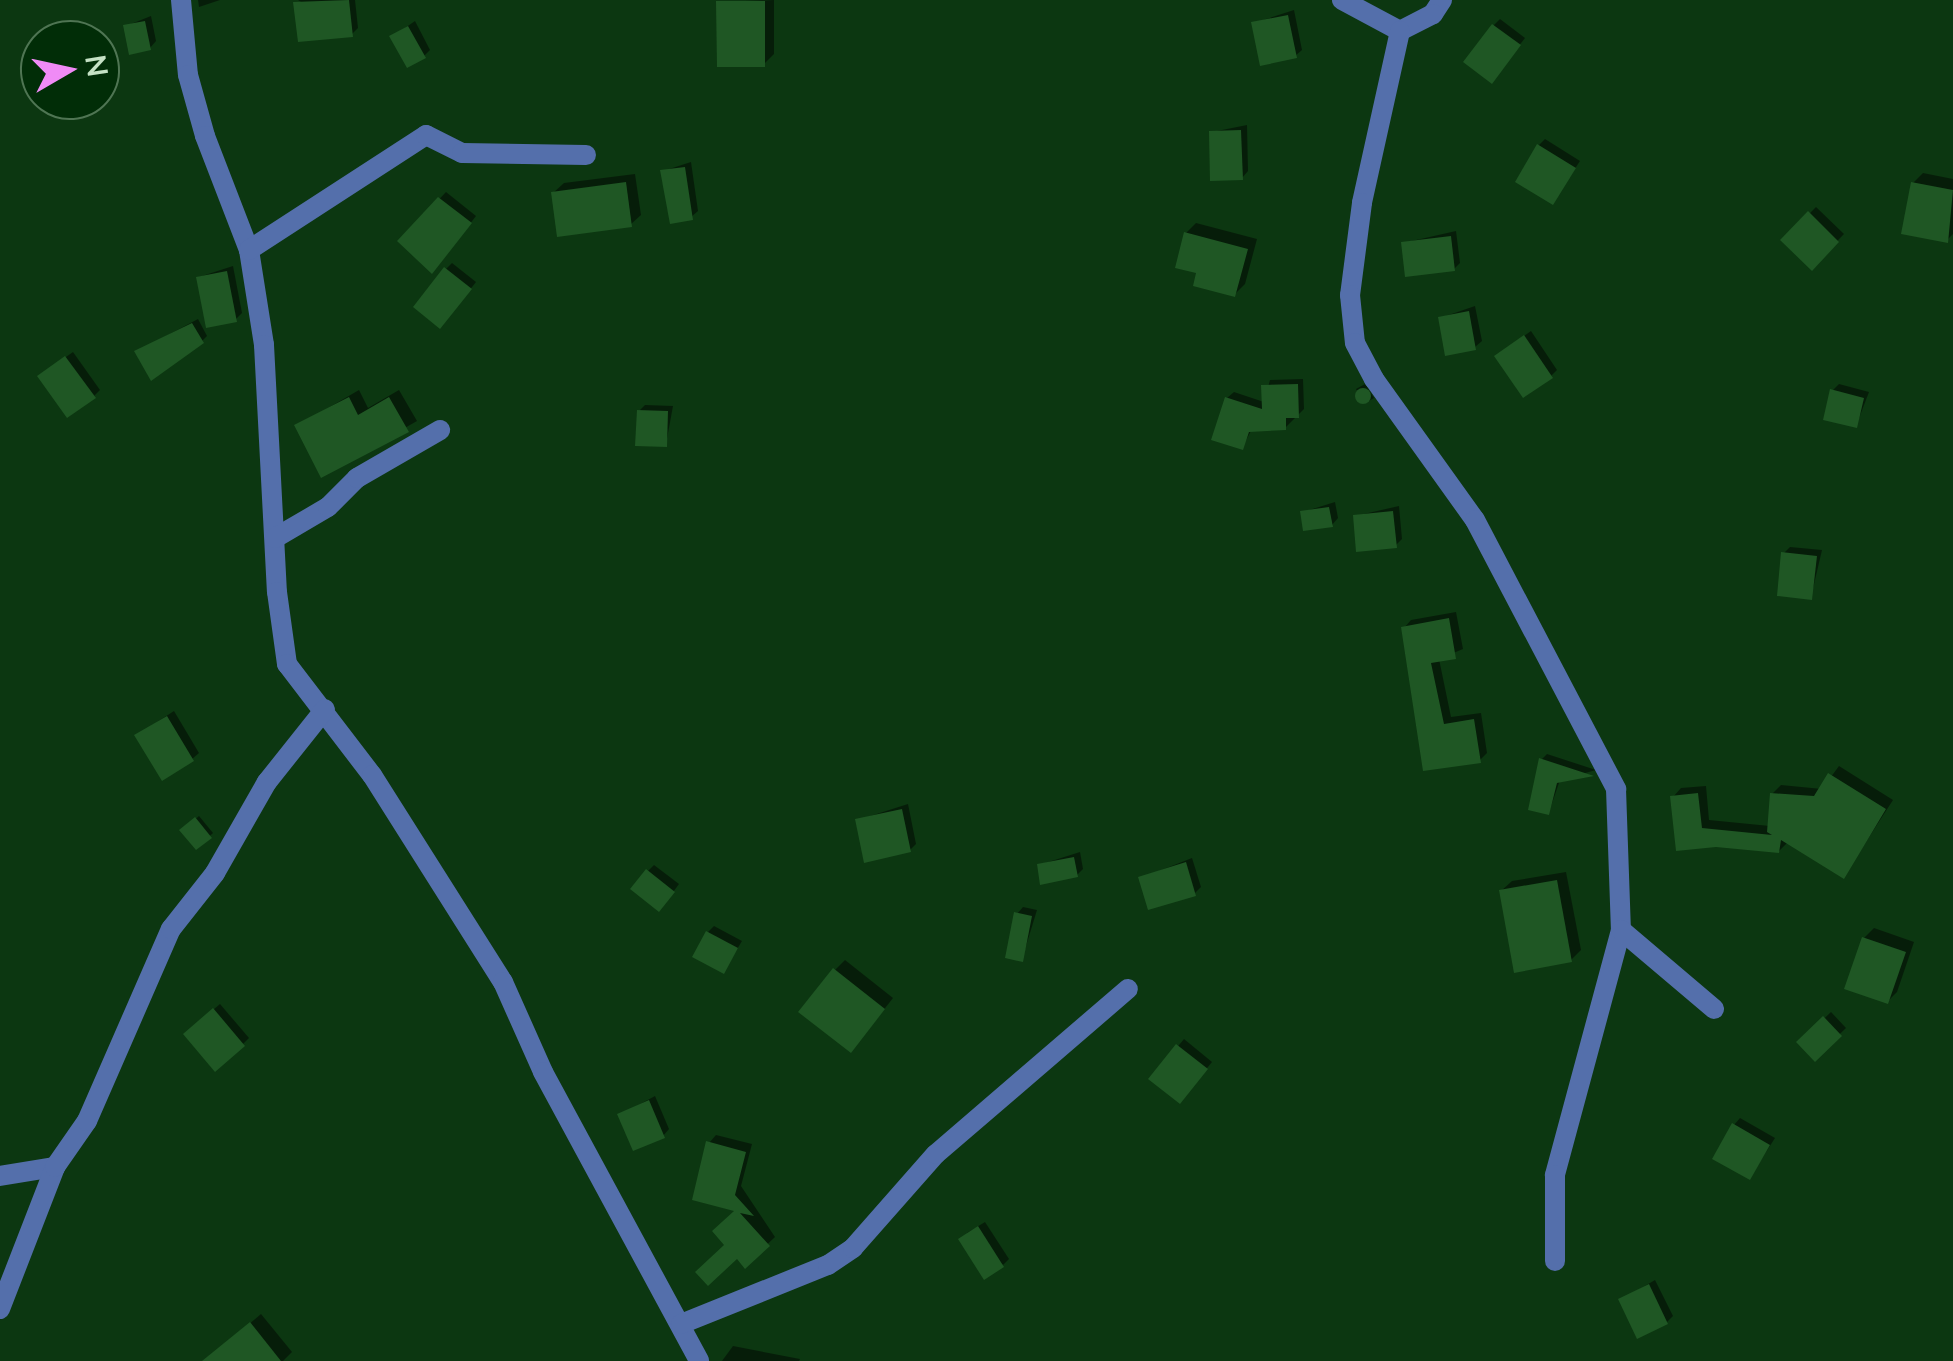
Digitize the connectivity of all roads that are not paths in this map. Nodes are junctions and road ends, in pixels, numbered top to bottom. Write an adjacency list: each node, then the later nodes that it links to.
1 (181, 0): 6 (street)
2 (1342, 0): 4 (street)
3 (1442, 0): 4 (street)
4 (1400, 32): 10 (street)
5 (586, 154): 6 (street)
6 (248, 250): 8 (street)
7 (440, 430): 8 (street)
8 (274, 538): 9 (street)
9 (325, 710): 13 (street); 17 (street)
10 (1620, 930): 12 (street); 15 (street)
11 (1128, 990): 17 (street)
12 (1714, 1009)
13 (55, 1167): 14 (street); 16 (street)
14 (0, 1176)
15 (1555, 1261)
16 (0, 1310)
17 (680, 1324): 18 (street)
18 (699, 1361)

